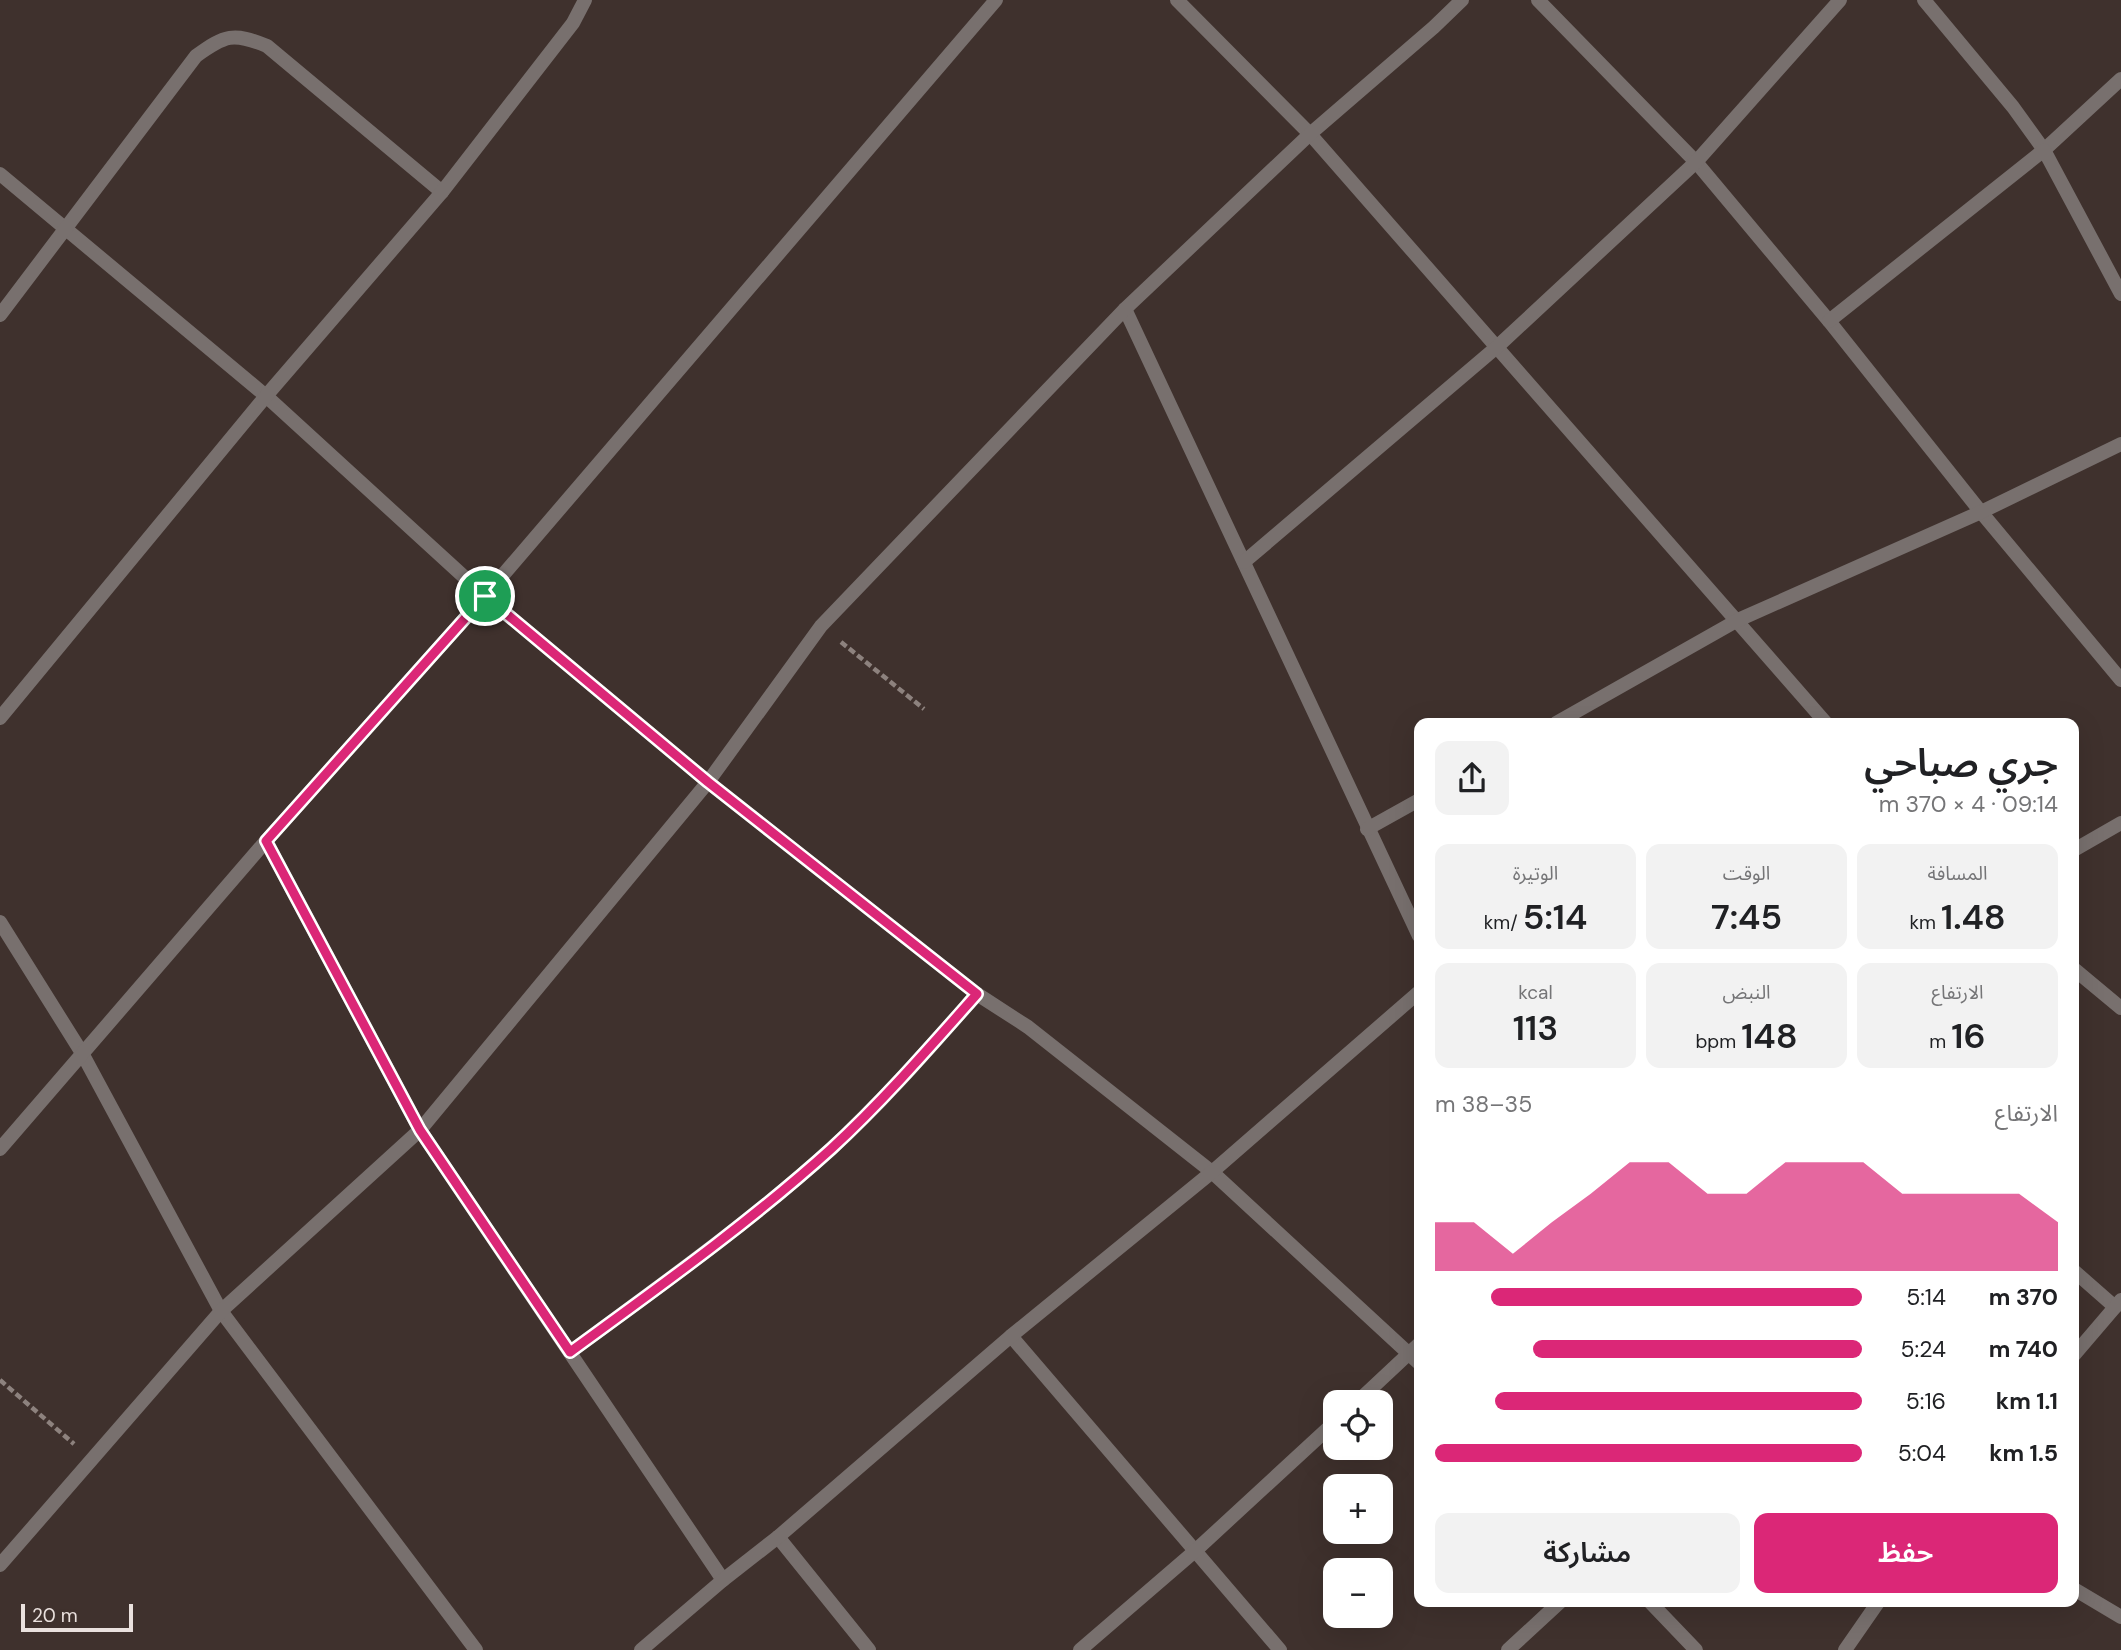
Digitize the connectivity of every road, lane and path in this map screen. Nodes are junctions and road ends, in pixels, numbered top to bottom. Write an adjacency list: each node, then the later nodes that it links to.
1 (585, 0): 13 (street)
2 (996, 0): 24 (street)
3 (1177, 0): 9 (street)
4 (1462, 0): 9 (street)
5 (1538, 0): 11 (street)
6 (1840, 0): 11 (street)
7 (1924, 0): 10 (street)
8 (2121, 79): 10 (street)
9 (1310, 134): 16 (street); 19 (street)
10 (2044, 150): 15 (street); 18 (street)
11 (1696, 162): 18 (street); 19 (street)
12 (0, 174): 14 (street)
13 (442, 191): 14 (street); 20 (street)
14 (65, 226): 17 (street); 20 (street)
15 (2121, 294)
16 (1125, 309): 23 (street); 26 (street)
17 (0, 315)
18 (1829, 321): 22 (street)
19 (1497, 346): 23 (street); 25 (street)
20 (266, 396): 24 (street); 29 (street)
21 (2121, 444): 22 (street)
22 (1981, 512): 25 (street); 27 (street)
23 (1244, 562): 35 (street)
24 (485, 596): 32 (street); 36 (street)
25 (1738, 620): 30 (street); 31 (street)
26 (821, 626): 28 (path); 32 (street)
27 (2121, 680)
28 (924, 709)
29 (0, 718)
30 (1565, 718)
31 (1822, 718)
32 (708, 782): 41 (street); 45 (street)
33 (1414, 803): 35 (street)
34 (2121, 823): 37 (street)
35 (1367, 829): 39 (street)
36 (266, 841): 44 (street); 45 (street)
37 (2079, 847)
38 (0, 922): 44 (street)
39 (1414, 926)
40 (2079, 973): 43 (street)
41 (977, 994): 47 (street); 54 (street)
42 (1414, 996): 47 (street)
43 (2121, 1008)
44 (82, 1054): 46 (street); 50 (street)
45 (420, 1130): 50 (street); 54 (street)
46 (0, 1149)
47 (1212, 1172): 51 (street); 53 (street)
48 (2079, 1275): 49 (street)
49 (2118, 1303): 52 (street)
50 (221, 1311): 59 (street); 69 (street)
51 (1011, 1336): 60 (street); 61 (street)
52 (2079, 1349)
53 (1414, 1351)
54 (570, 1352): 63 (street)
55 (1414, 1355): 57 (street)
56 (0, 1380): 59 (path)
57 (1371, 1390)
58 (1323, 1433): 61 (street)
59 (92, 1460): 62 (street)
60 (778, 1537): 63 (street); 71 (street)
61 (1195, 1551): 72 (street); 73 (street)
62 (0, 1564)
63 (723, 1580): 70 (street)
64 (2079, 1592): 68 (street)
65 (1555, 1607): 74 (street)
66 (1654, 1607): 75 (street)
67 (1875, 1607): 76 (street)
68 (2121, 1617)
69 (476, 1650)
70 (641, 1650)
71 (869, 1650)
72 (1080, 1650)
73 (1280, 1650)
74 (1508, 1650)
75 (1696, 1650)
76 (1845, 1650)

